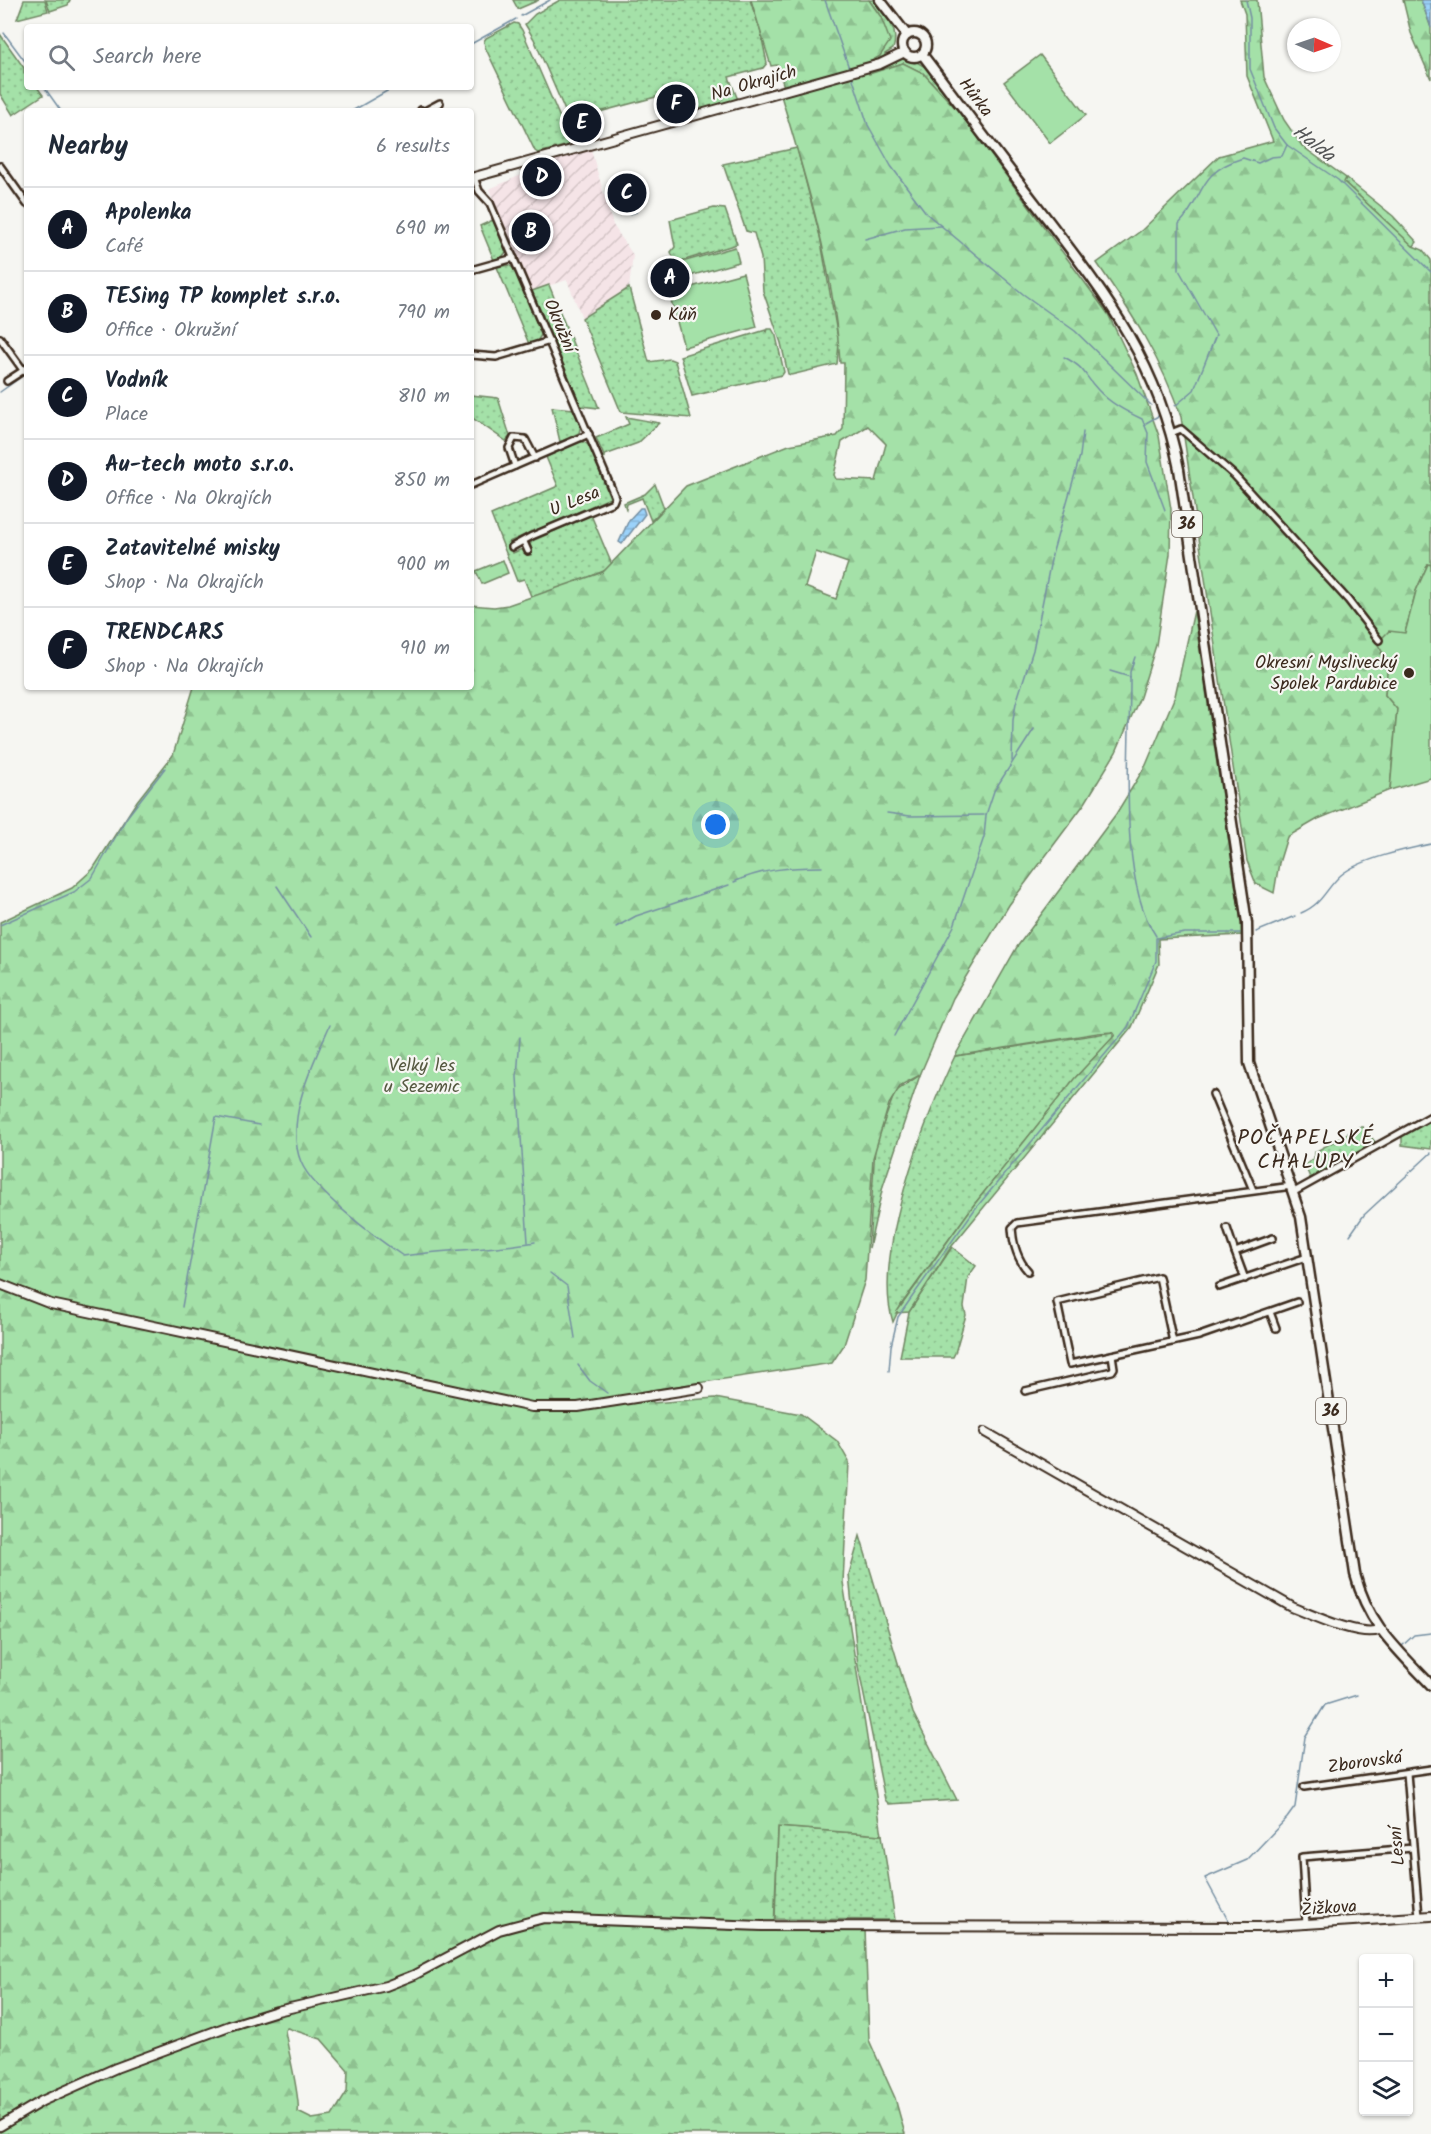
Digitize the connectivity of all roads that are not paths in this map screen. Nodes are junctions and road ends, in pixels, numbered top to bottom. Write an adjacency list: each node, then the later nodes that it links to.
1 (880, 0): 2 (main road)
2 (907, 35): 3 (main road); 4 (main road)
3 (905, 52): 4 (main road); 8 (street, Na Okrajích)
4 (922, 54): 19 (main road, Hůrka / 36)
5 (440, 103): 6 (street)
6 (429, 108)
7 (0, 166): 10 (street)
8 (474, 178)
9 (474, 180): 11 (street, Okružní)
10 (24, 200)
11 (514, 258): 12 (street); 14 (street, Okružní)
12 (474, 269)
13 (0, 338): 16 (street)
14 (549, 341): 15 (street); 20 (street, Okružní)
15 (474, 355)
16 (24, 368)
17 (24, 370): 18 (street)
18 (7, 381)
19 (1171, 433): 27 (street); 30 (main road, 36)
20 (589, 434): 21 (street); 24 (street, U Lesa)
21 (535, 458): 22 (street); 22 (street)
22 (515, 466): 23 (street)
23 (474, 484)
24 (524, 542): 25 (street, U Lesa); 26 (street)
25 (512, 547)
26 (528, 551)
27 (1379, 640)
28 (1213, 1094): 31 (street)
29 (1431, 1116): 30 (street)
30 (1293, 1189): 31 (street); 35 (main road, 36)
31 (1253, 1190): 36 (street)
32 (1227, 1228): 34 (street)
33 (1274, 1238): 34 (street)
34 (1235, 1252): 37 (street)
35 (1307, 1257): 37 (street); 48 (main road, 36)
36 (1028, 1271)
37 (1245, 1278): 39 (street)
38 (0, 1284): 45 (street)
39 (1220, 1287)
40 (1297, 1302): 41 (street)
41 (1270, 1312): 42 (street); 43 (street)
42 (1276, 1328)
43 (1173, 1342): 44 (street); 44 (street)
44 (1112, 1355): 46 (street)
45 (699, 1388)
46 (1025, 1391)
47 (985, 1432): 48 (street)
48 (1379, 1629): 49 (main road, 36)
49 (1431, 1685)
50 (1431, 1769): 51 (street, Zborovská)
51 (1407, 1773): 52 (street, Zborovská); 53 (street, Lesní)
52 (1304, 1787)
53 (1413, 1848): 55 (street, Lesní); 56 (street)
54 (1431, 1916): 55 (street, Žižkova)
55 (1419, 1917): 56 (street, Žižkova)
56 (1306, 1926): 57 (street, Žižkova)
57 (0, 2126)

